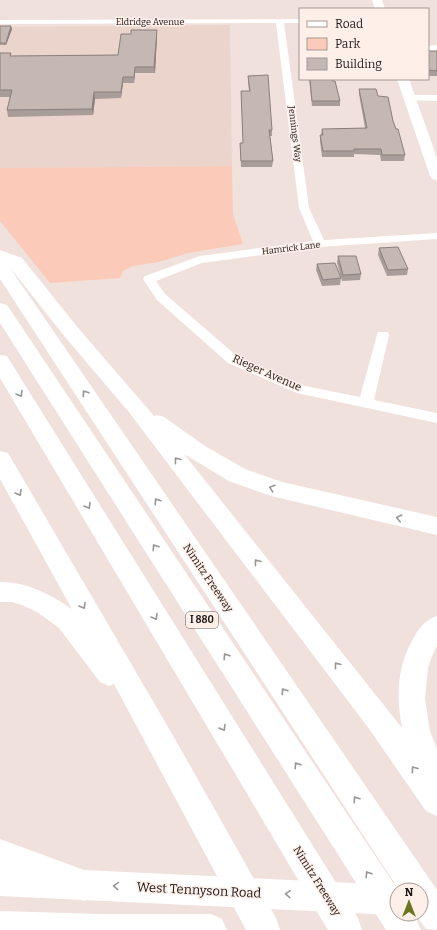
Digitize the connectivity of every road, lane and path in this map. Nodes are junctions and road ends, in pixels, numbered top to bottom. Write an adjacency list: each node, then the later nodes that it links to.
1 (280, 21): 2 (street, Eldridge Avenue); 3 (street, Eldridge Avenue); 10 (street, Jennings Way)
2 (299, 21)
3 (0, 22)
4 (403, 80): 5 (street)
5 (409, 98): 6 (street); 7 (street)
6 (437, 98)
7 (434, 159): 8 (street)
8 (437, 176)
9 (437, 236): 10 (street, Hamrick Lane)
10 (320, 244): 13 (street, Hamrick Lane)
11 (0, 255): 18 (highway)
12 (0, 266): 29 (highway, Nimitz Freeway / I 880, one-way to 12)
13 (149, 280): 17 (street, Rieger Avenue)
14 (0, 310): 40 (highway, I 880, one-way to 14)
15 (383, 335): 17 (street)
16 (0, 361): 39 (highway, Nimitz Freeway, one-way to 39)
17 (366, 403): 19 (street, Rieger Avenue)
18 (135, 406): 21 (highway, one-way to 18); 26 (highway, one-way to 18)
19 (437, 418)
20 (0, 459): 24 (highway, one-way to 24)
21 (437, 526)
22 (0, 592): 24 (highway)
23 (437, 627): 25 (highway)
24 (165, 749): 38 (highway)
25 (437, 777)
26 (437, 801)
27 (0, 854): 30 (highway)
28 (0, 881): 30 (main road, West Tennyson Road)
29 (413, 882)
30 (84, 885): 31 (main road, West Tennyson Road, one-way to 30)
31 (389, 900)
32 (429, 906): 33 (highway)
33 (437, 918)
34 (0, 927): 35 (main road)
35 (99, 930): 36 (main road)
36 (201, 930): 37 (main road)
37 (211, 930)
38 (264, 930)
39 (346, 930)
40 (405, 930)

